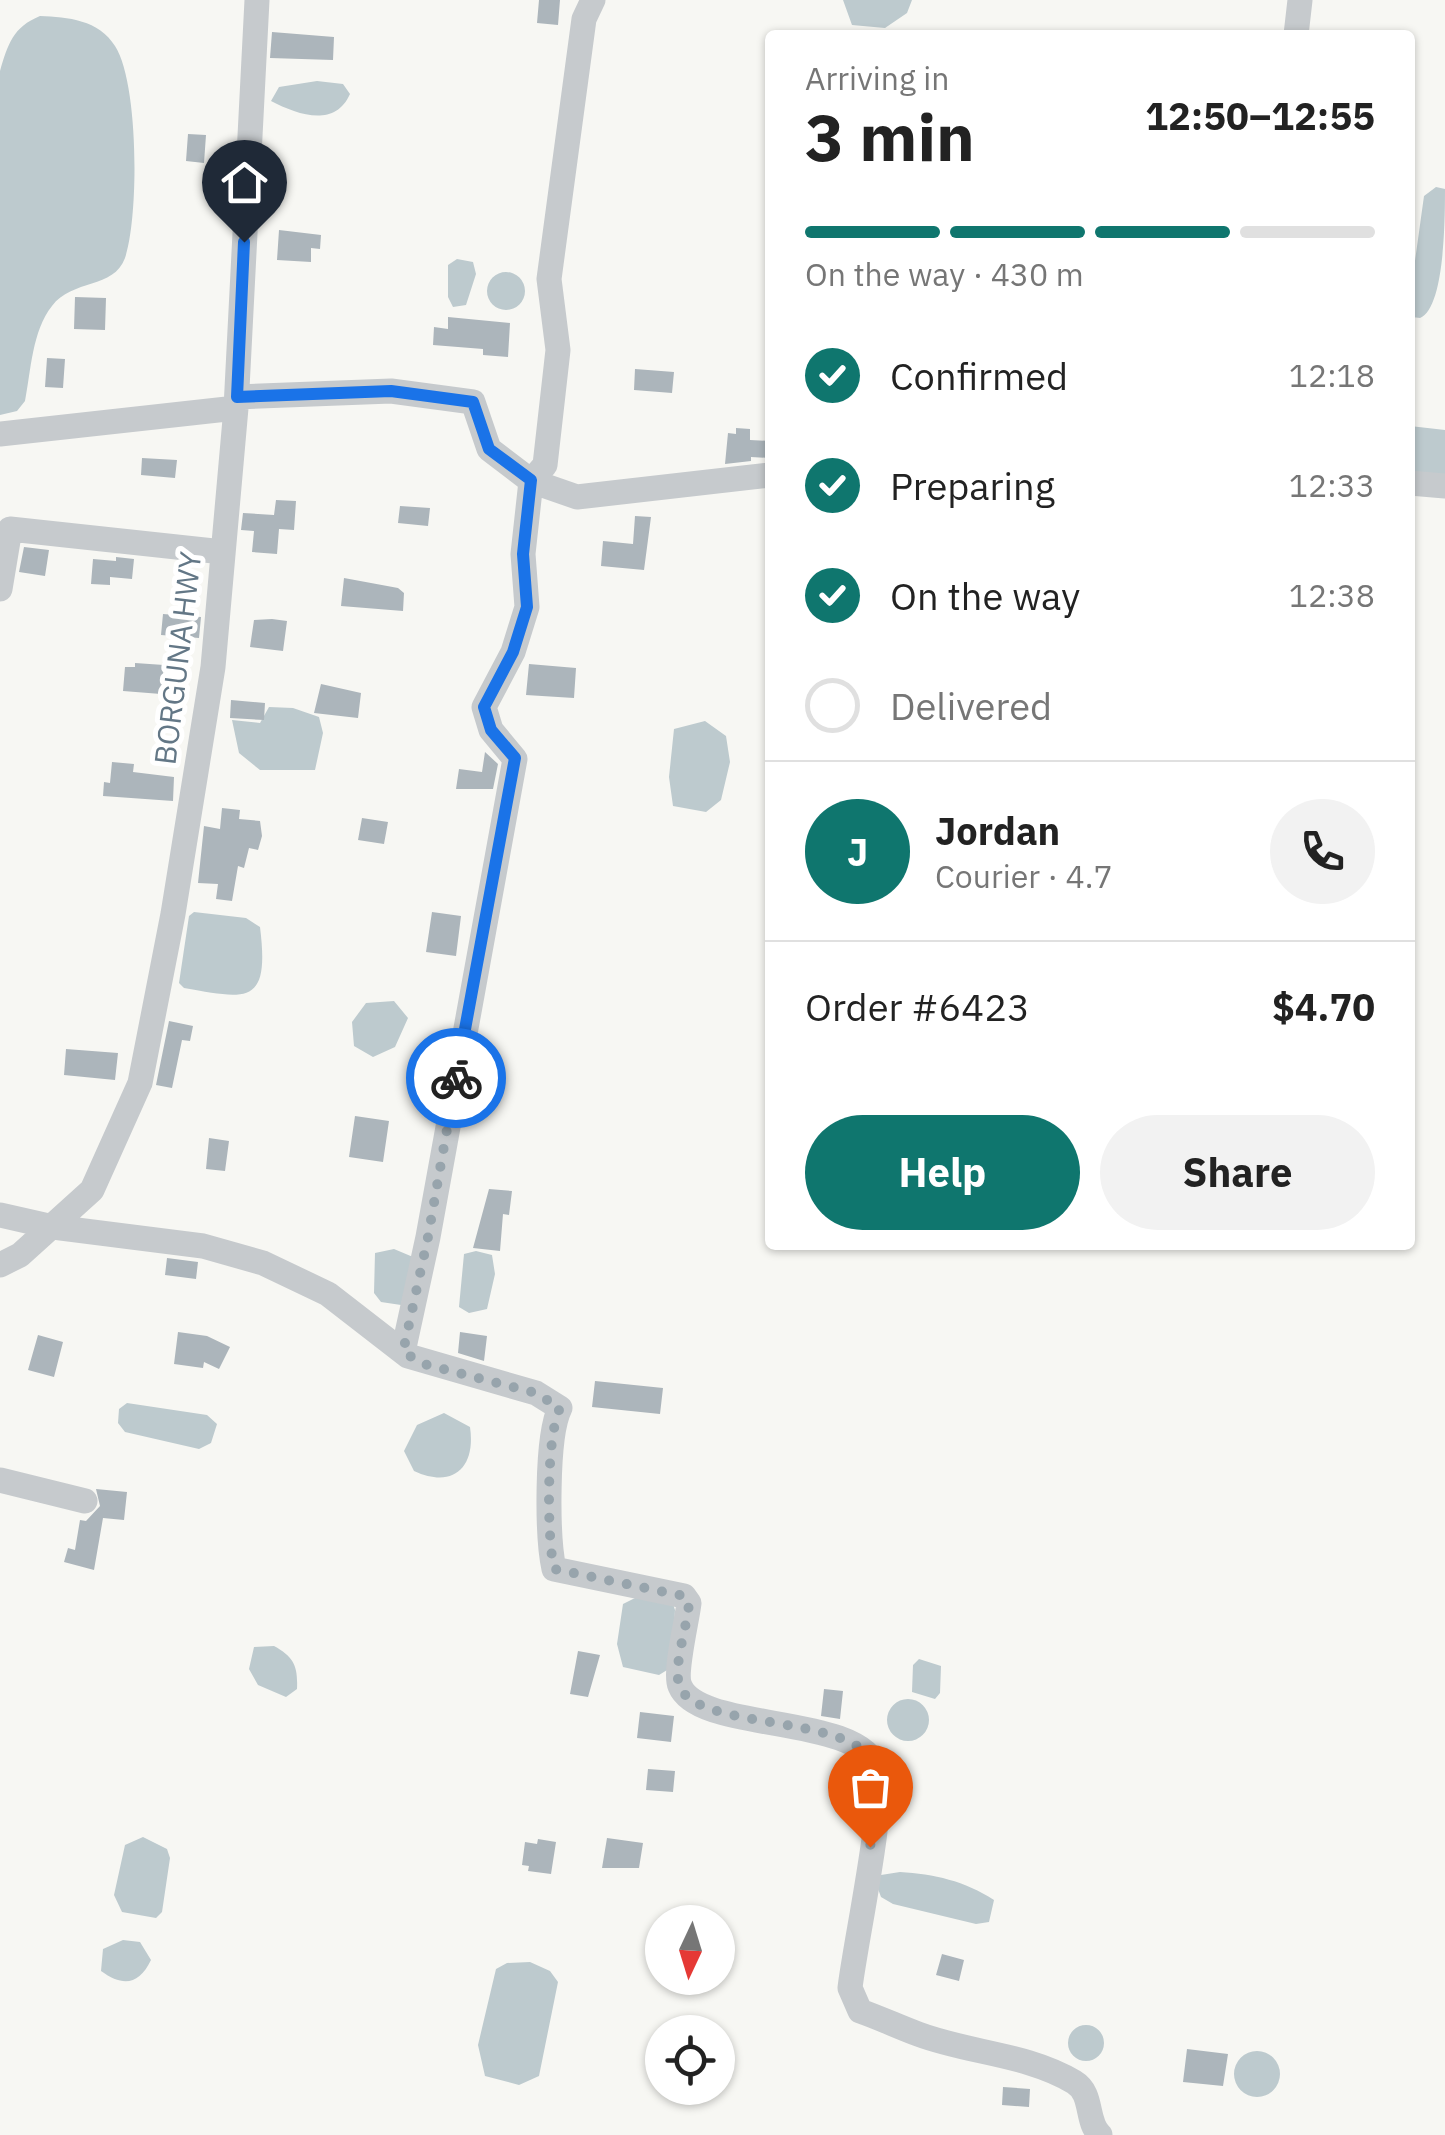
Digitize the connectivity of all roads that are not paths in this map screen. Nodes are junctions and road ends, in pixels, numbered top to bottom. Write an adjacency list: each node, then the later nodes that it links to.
1 (258, 0): 5 (street, BORGUNA HWY)
2 (593, 0): 8 (street)
3 (1300, 0): 4 (street)
4 (1297, 30)
5 (237, 403): 6 (street); 8 (street); 11 (street, BORGUNA HWY)
6 (0, 434)
7 (765, 476): 8 (street)
8 (531, 480): 16 (street)
9 (1415, 483): 10 (street)
10 (1445, 486)
11 (223, 552): 12 (street); 14 (street, BORGUNA HWY)
12 (0, 589)
13 (0, 1215): 14 (street)
14 (53, 1227): 15 (street, BORGUNA HWY); 16 (street)
15 (0, 1264)
16 (403, 1352): 19 (street)
17 (0, 1480): 18 (street)
18 (85, 1502)
19 (1100, 2135)

